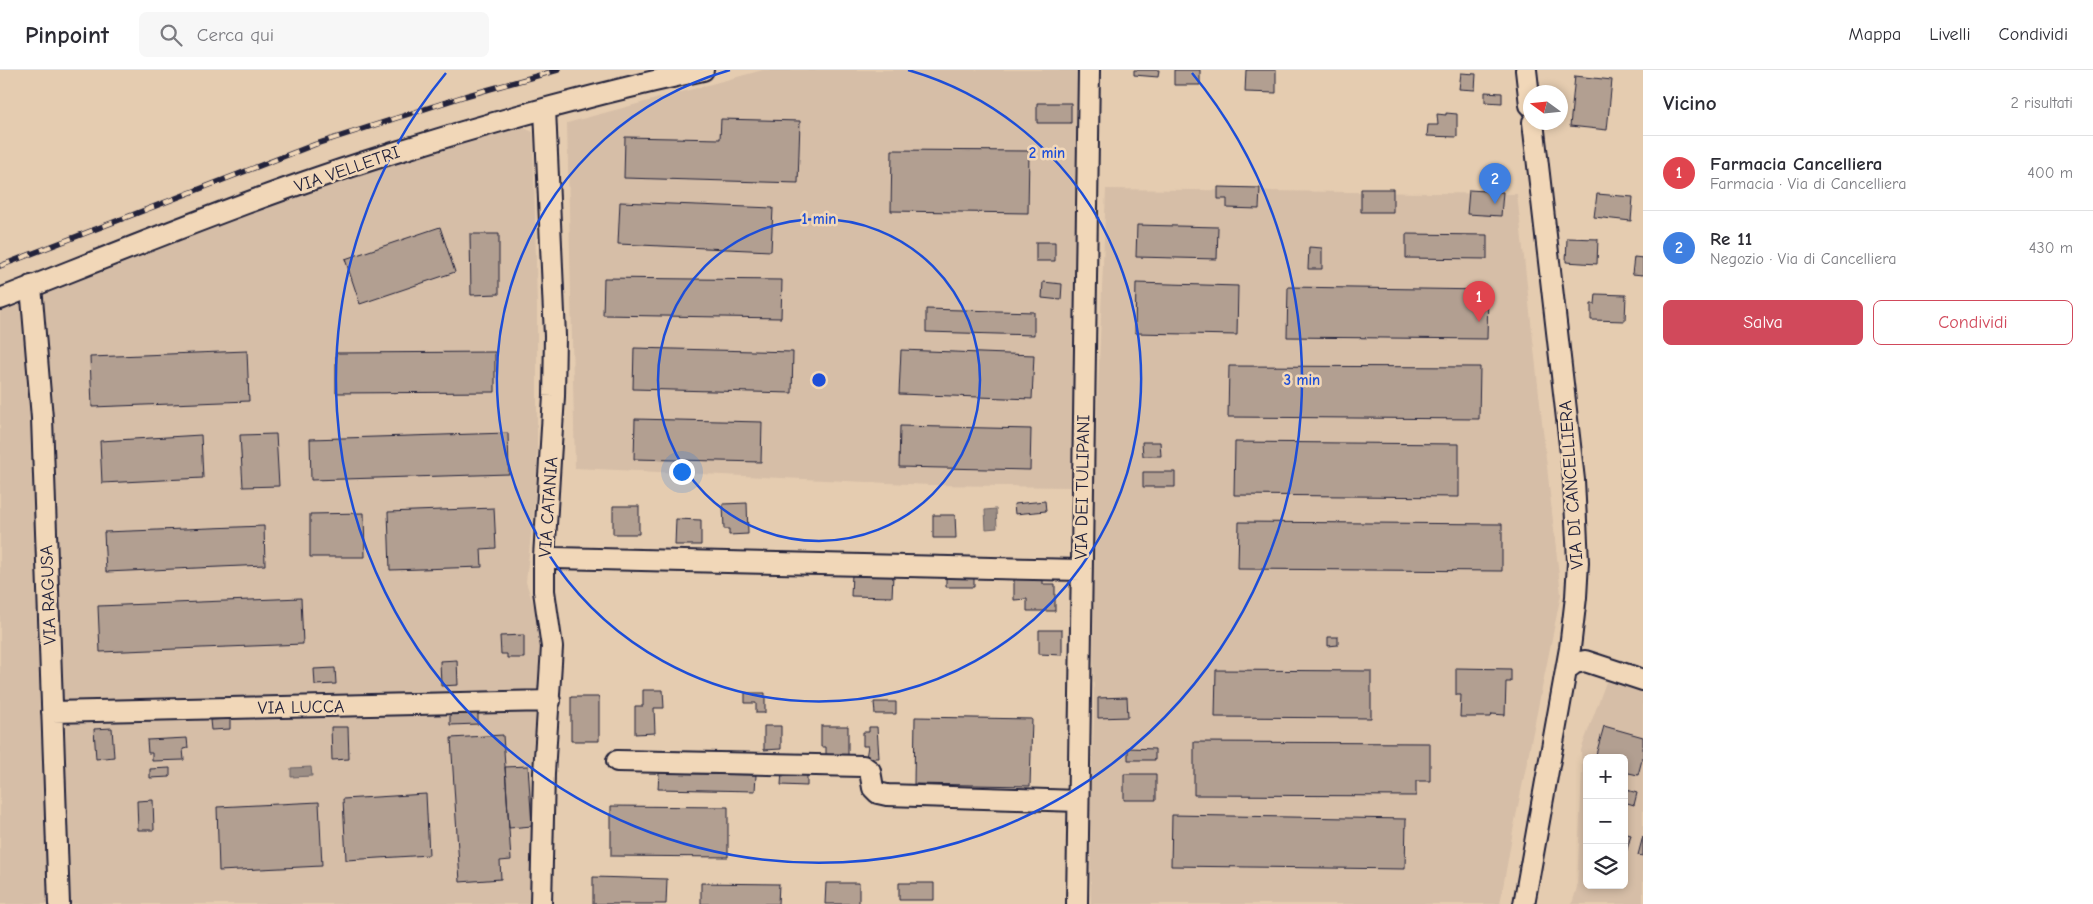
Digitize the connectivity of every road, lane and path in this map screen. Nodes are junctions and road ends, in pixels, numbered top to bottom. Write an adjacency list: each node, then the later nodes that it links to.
1 (703, 70): 5 (street, VIA VELLETRI)
2 (1089, 70): 10 (street, VIA DEI TULIPANI)
3 (1526, 70): 4 (street)
4 (1528, 85)
5 (544, 109): 7 (street, VIA VELLETRI); 15 (street, VIA CATANIA)
6 (1534, 130): 11 (street, VIA DI CANCELLIERA)
7 (31, 286): 8 (street, VIA VELLETRI); 16 (street, VIA RAGUSA)
8 (0, 299)
9 (554, 558): 10 (street)
10 (1080, 570): 18 (street, VIA DEI TULIPANI)
11 (1574, 622): 12 (street); 13 (street, VIA DI CANCELLIERA)
12 (1600, 665): 13 (street); 14 (street)
13 (1567, 669): 22 (street, VIA DI CANCELLIERA)
14 (1643, 680)
15 (550, 701): 16 (street, VIA LUCCA); 20 (street, VIA CATANIA)
16 (52, 712): 19 (street, VIA RAGUSA)
17 (617, 761): 18 (street)
18 (1078, 801): 21 (street, VIA DEI TULIPANI)
19 (60, 904)
20 (542, 904)
21 (1076, 904)
22 (1524, 904)

